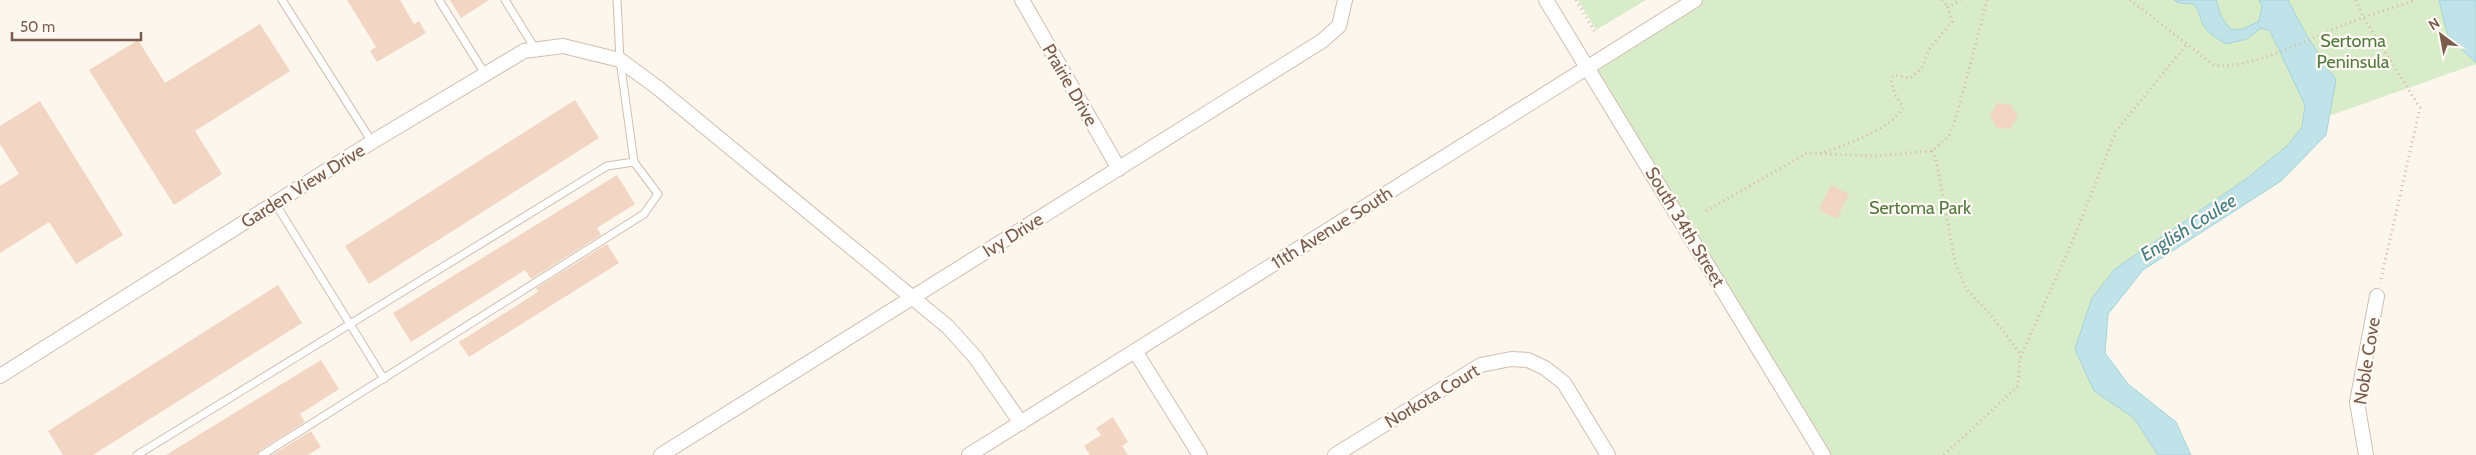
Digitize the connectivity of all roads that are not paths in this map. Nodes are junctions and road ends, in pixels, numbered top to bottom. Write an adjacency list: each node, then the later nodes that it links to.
1 (282, 0): 13 (lane)
2 (438, 0): 12 (lane)
3 (505, 0): 9 (lane)
4 (617, 0): 10 (lane)
5 (1022, 0): 15 (street, Prairie Drive)
6 (1345, 0): 15 (street, Ivy Drive)
7 (1546, 0): 11 (street, South 34th Street)
8 (1695, 0): 11 (street, 11th Avenue South)
9 (536, 50): 10 (street, Garden View Drive); 12 (street, Garden View Drive)
10 (620, 60): 14 (lane); 18 (street)
11 (1588, 69): 20 (street, 11th Avenue South); 31 (street, South 34th Street)
12 (485, 74): 13 (street, Garden View Drive)
13 (372, 142): 16 (street, Garden View Drive)
14 (634, 162): 19 (lane); 22 (lane)
15 (1119, 169): 18 (street, Ivy Drive)
16 (275, 203): 19 (lane); 21 (street, Garden View Drive)
17 (2377, 296): 32 (street, Noble Cove)
18 (911, 299): 23 (street); 26 (street, Ivy Drive)
19 (350, 324): 22 (lane); 24 (lane)
20 (1135, 351): 23 (street, 11th Avenue South); 28 (street)
21 (0, 376)
22 (384, 379): 25 (lane)
23 (1021, 423): 27 (street, 11th Avenue South)
24 (137, 455)
25 (262, 455)
26 (662, 455)
27 (969, 455)
28 (1200, 455)
29 (1335, 455): 30 (street, Norkota Court)
30 (1608, 455)
31 (1823, 455)
32 (2366, 455)

